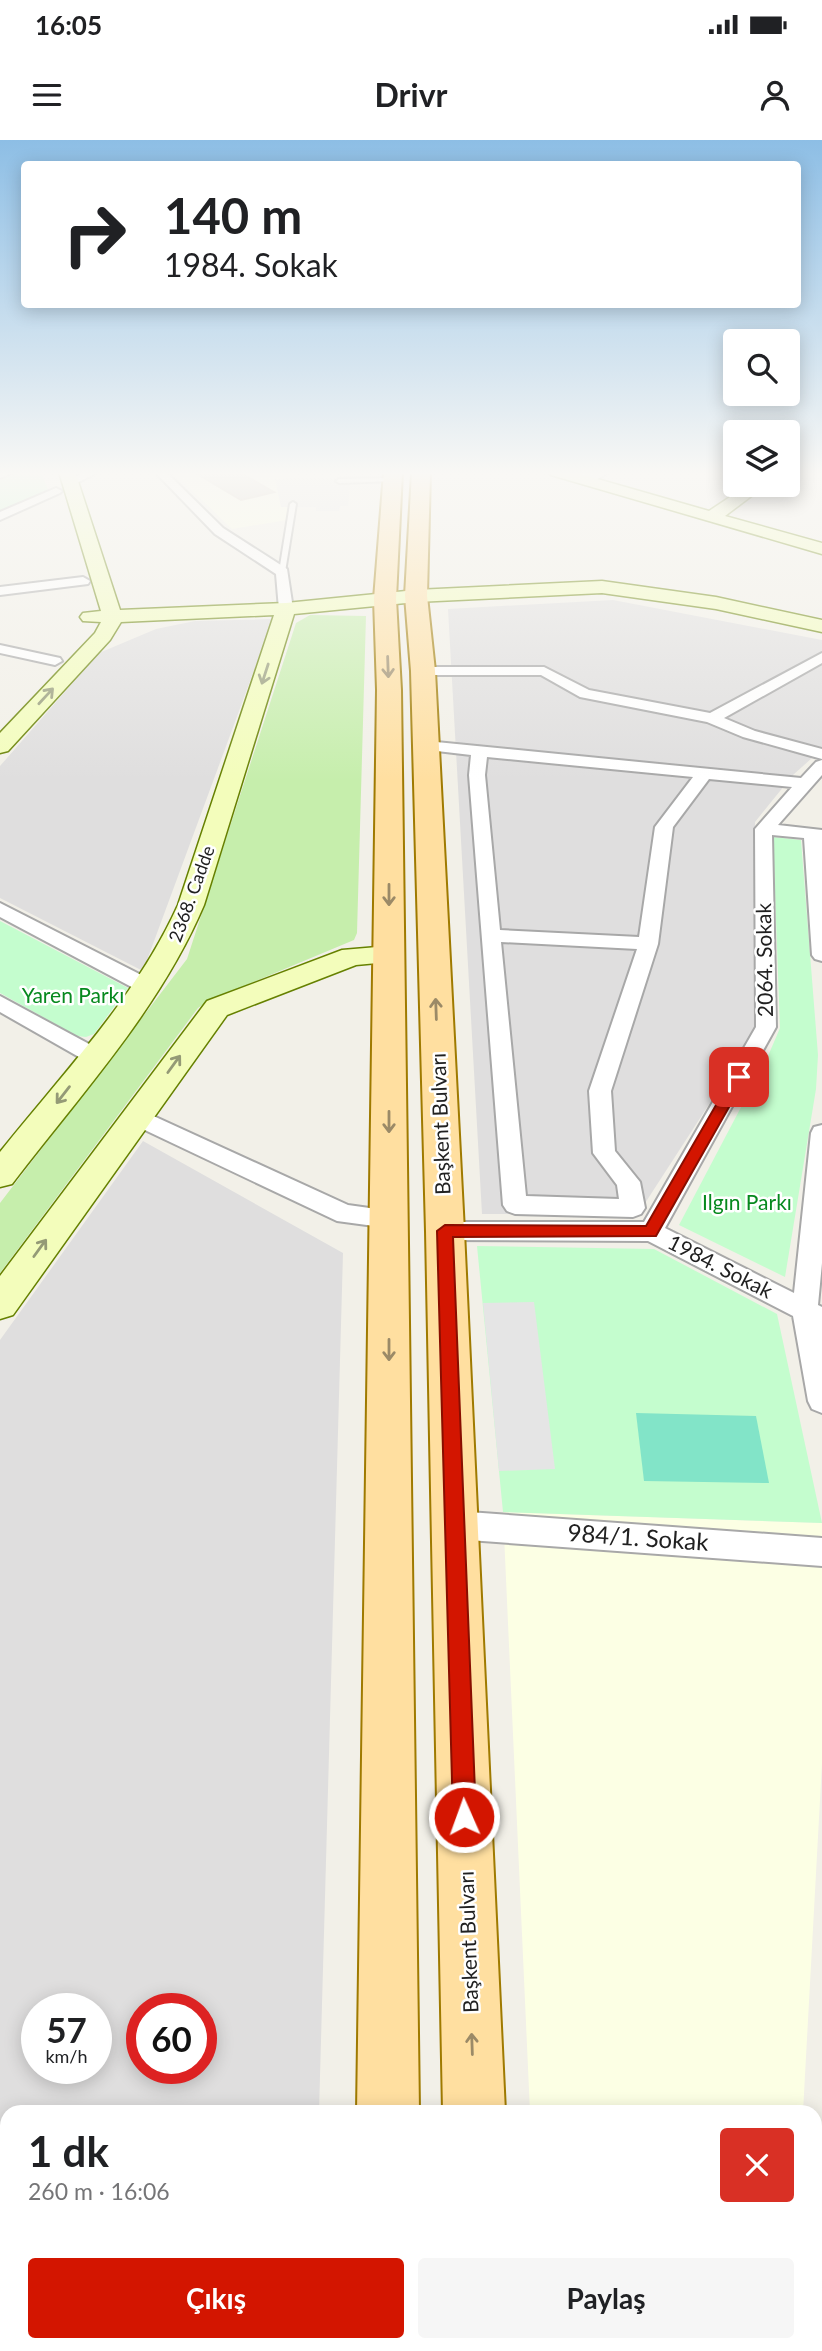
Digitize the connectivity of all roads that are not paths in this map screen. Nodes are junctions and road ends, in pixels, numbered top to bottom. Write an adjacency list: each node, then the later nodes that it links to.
1 (82, 575): 6 (street)
2 (98, 575): 10 (street)
3 (282, 575): 9 (street)
4 (400, 575): 8 (main road, Başkent Bulvarı)
5 (405, 575): 8 (main road, Başkent Bulvarı)
6 (83, 581): 7 (street); 11 (street)
7 (0, 591)
8 (401, 598): 9 (street); 12 (street); 16 (main road, Başkent Bulvarı); 31 (main road, Başkent Bulvarı, one-way to 31)
9 (286, 609): 10 (street); 33 (street, 2368. Cadde, one-way to 33)
10 (112, 616): 11 (street); 19 (street, one-way to 10)
11 (90, 617): 15 (street)
12 (822, 625)
13 (0, 649): 15 (street)
14 (822, 657): 18 (street)
15 (55, 661): 17 (street)
16 (423, 671): 18 (street); 20 (main road, Başkent Bulvarı)
17 (9, 708)
18 (712, 718): 22 (street)
19 (0, 746)
20 (426, 746): 21 (street); 40 (main road, Başkent Bulvarı, one-way to 20)
21 (480, 751): 24 (street); 29 (street)
22 (822, 754)
23 (822, 765): 25 (street)
24 (704, 774): 25 (street); 30 (street)
25 (802, 783): 26 (street)
26 (764, 829): 27 (street); 41 (street, 2064. Sokak)
27 (817, 835): 32 (street)
28 (0, 909): 33 (street)
29 (491, 935): 30 (street); 30 (street)
30 (648, 944)
31 (389, 955): 36 (street, one-way to 31); 39 (main road, Başkent Bulvarı, one-way to 39)
32 (822, 955)
33 (148, 987): 35 (street, 2368. Cadde)
34 (0, 1003): 35 (street)
35 (94, 1056): 38 (street, 2368. Cadde, one-way to 38)
36 (136, 1116): 39 (street); 42 (street, one-way to 36)
37 (822, 1133): 43 (street)
38 (0, 1175)
39 (389, 1219): 47 (main road, Başkent Bulvarı, one-way to 47)
40 (445, 1231): 41 (street, 1984. Sokak); 45 (main road, Başkent Bulvarı)
41 (651, 1232): 43 (street, 1984. Sokak)
42 (0, 1304)
43 (813, 1315): 44 (street)
44 (822, 1401)
45 (455, 1525): 46 (street, 984/1. Sokak); 48 (main road, Başkent Bulvarı, one-way to 45)
46 (822, 1552)
47 (388, 2105)
48 (474, 2105)

